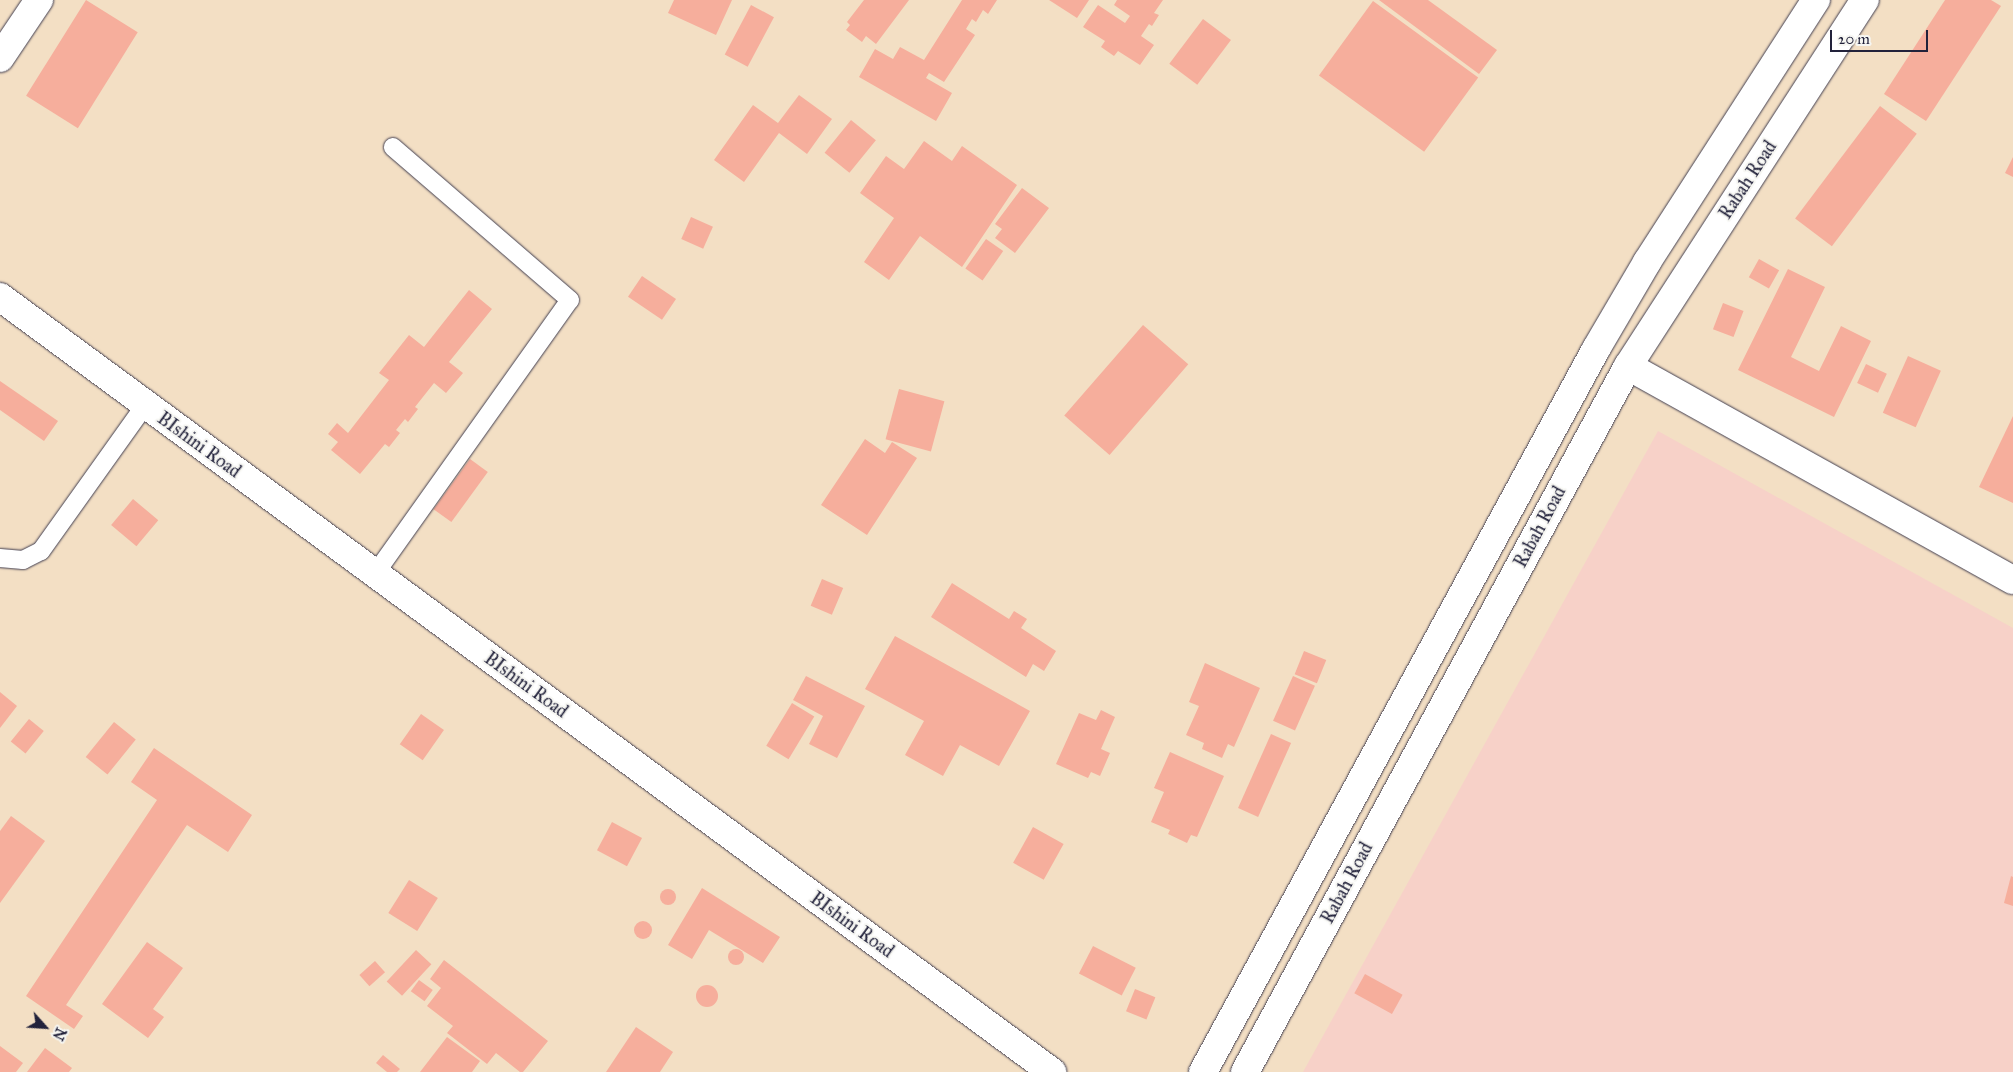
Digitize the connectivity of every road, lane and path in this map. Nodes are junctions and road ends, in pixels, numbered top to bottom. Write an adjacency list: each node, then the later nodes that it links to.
1 (39, 0): 4 (main road)
2 (1816, 0): 13 (main road, Rabah Road)
3 (1865, 0): 7 (main road, Rabah Road)
4 (5, 39)
5 (393, 148): 10 (lane)
6 (0, 297): 8 (main road, BIshini Road)
7 (1628, 366): 11 (main road); 14 (main road, Rabah Road)
8 (146, 406): 9 (lane); 10 (main road, BIshini Road)
9 (0, 558)
10 (375, 574): 12 (main road, BIshini Road)
11 (2013, 580)
12 (1052, 1072)
13 (1203, 1072)
14 (1245, 1072)

